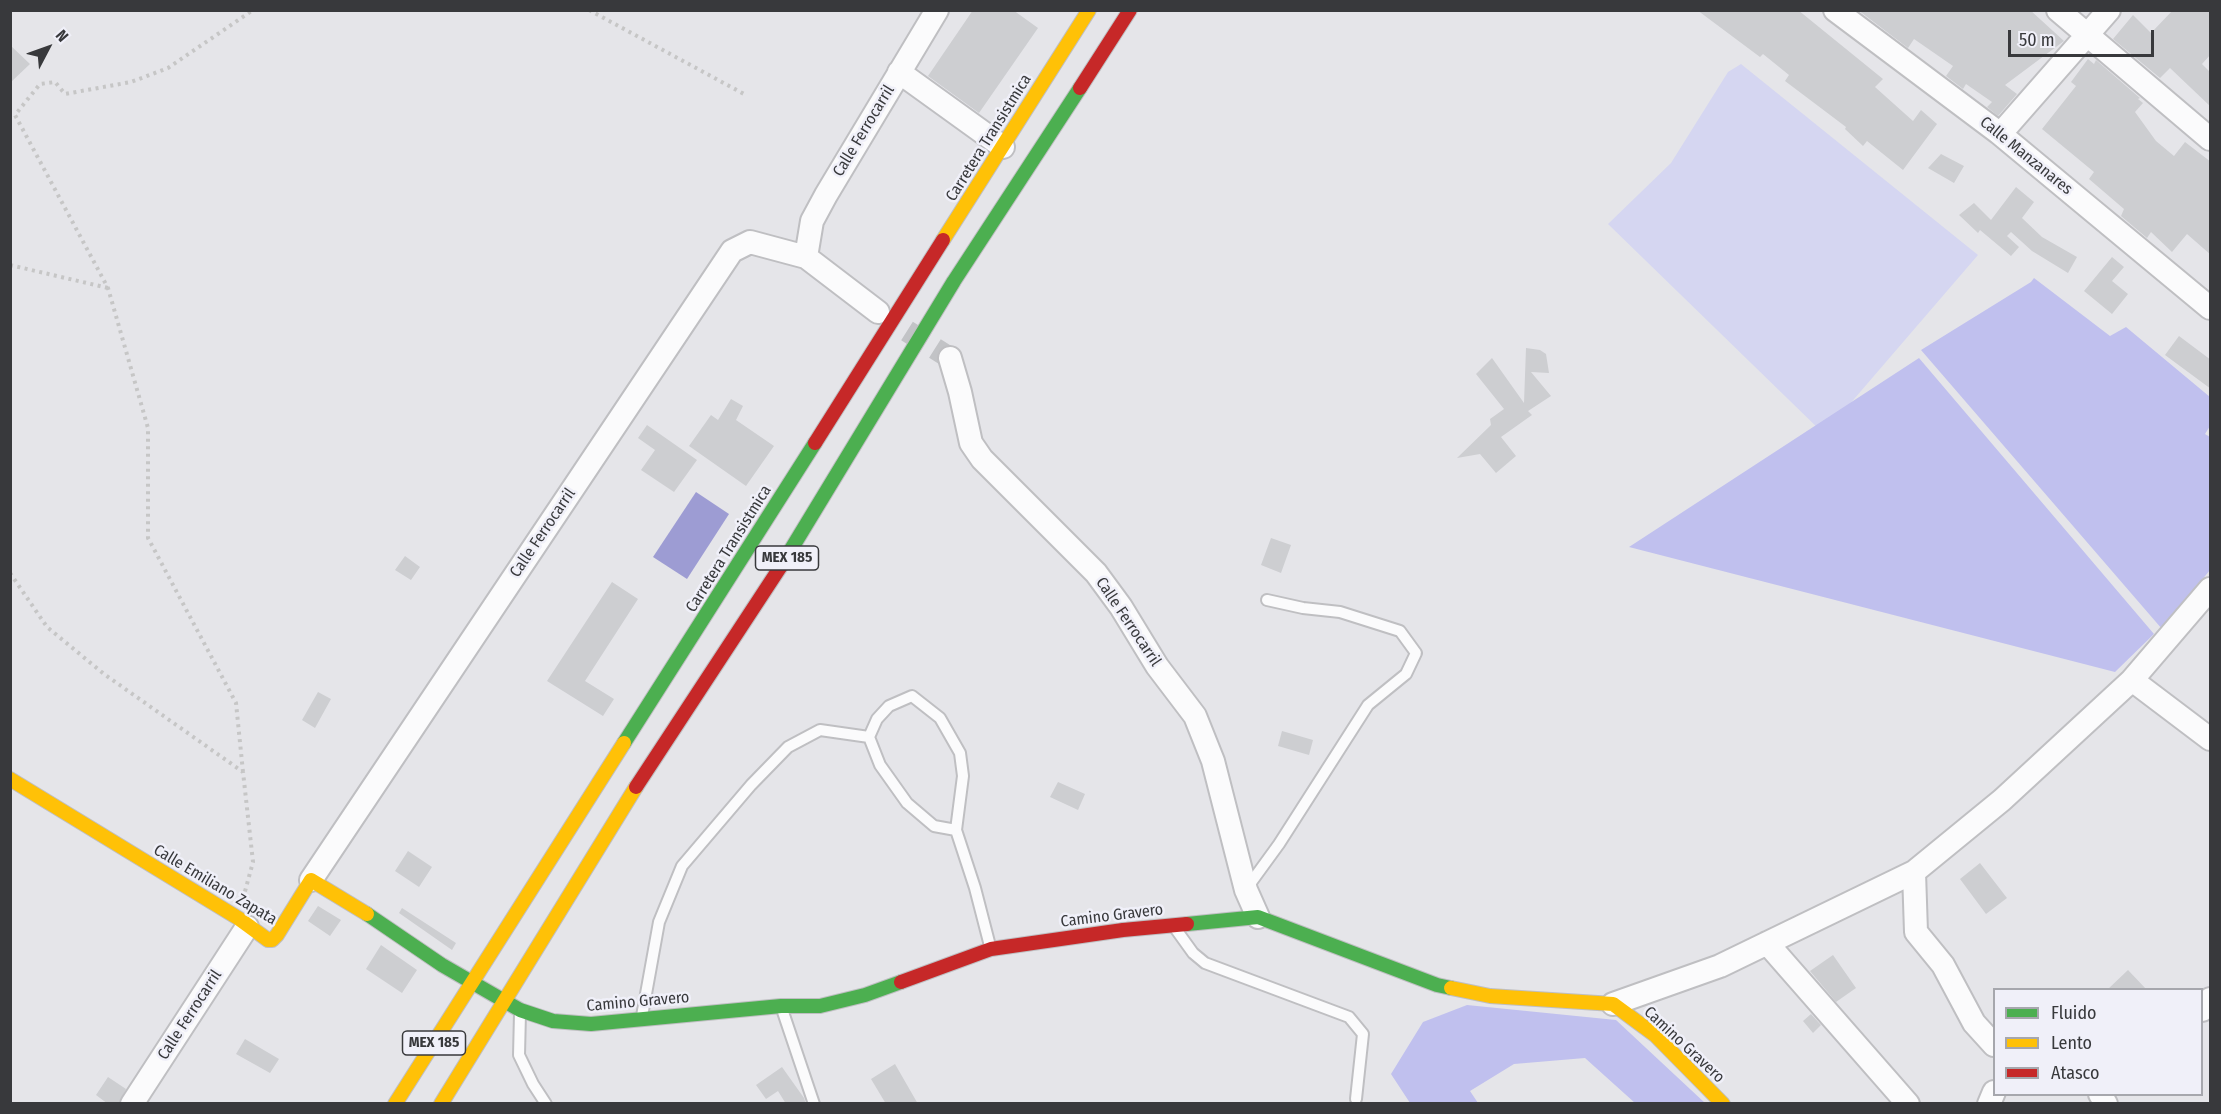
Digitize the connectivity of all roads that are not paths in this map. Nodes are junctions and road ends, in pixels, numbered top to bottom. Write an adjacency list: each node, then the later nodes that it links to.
1 (937, 10): 8 (street, Calle Ferrocarril)
2 (1089, 10): 11 (main road, Carretera Transistmica / MEX 185)
3 (1130, 10): 35 (main road, MEX 185)
4 (1835, 10): 9 (street, Calle Manzanares)
5 (2058, 10): 7 (street)
6 (2109, 10): 7 (street)
7 (2088, 35): 9 (street); 10 (street)
8 (899, 72): 11 (street); 12 (street, Calle Ferrocarril)
9 (1999, 133): 13 (street, Calle Manzanares)
10 (2211, 140)
11 (1004, 147): 23 (main road, Carretera Transistmica / MEX 185)
12 (806, 257): 14 (street, Calle Ferrocarril); 25 (street, Calle Ferrocarril)
13 (2211, 308)
14 (878, 312)
15 (950, 358): 26 (street, Calle Ferrocarril)
16 (2211, 589): 18 (street)
17 (1267, 600): 26 (lane)
18 (2132, 680): 20 (street); 24 (street)
19 (870, 737): 22 (lane); 22 (lane); 40 (lane)
20 (2211, 739)
21 (10, 779): 29 (main road, Calle Emiliano Zapata)
22 (956, 830): 32 (lane)
23 (568, 834): 27 (main road); 34 (main road, Carretera Transistmica / MEX 185)
24 (1914, 872): 31 (street); 41 (street)
25 (311, 880): 29 (main road, Calle Emiliano Zapata); 34 (main road)
26 (1246, 890): 28 (street, Calle Ferrocarril)
27 (531, 916)
28 (1258, 917): 30 (main road, Camino Gravero); 36 (main road, Camino Gravero)
29 (243, 923): 44 (street, Calle Ferrocarril)
30 (1173, 925): 32 (main road, Camino Gravero); 43 (lane)
31 (1767, 943): 36 (street); 51 (street)
32 (991, 949): 37 (main road, Camino Gravero)
33 (502, 978): 35 (main road)
34 (472, 982): 35 (main road, Camino Gravero); 39 (main road); 45 (main road, Carretera Transistmica / MEX 185)
35 (505, 1001): 38 (main road, Camino Gravero); 47 (main road, MEX 185)
36 (1613, 1004): 50 (main road, Camino Gravero)
37 (781, 1006): 40 (main road, Camino Gravero); 49 (lane)
38 (520, 1010): 40 (main road, Camino Gravero); 48 (lane)
39 (472, 1011)
40 (641, 1019)
41 (1993, 1044)
42 (438, 1083): 46 (main road)
43 (1356, 1099)
44 (132, 1104)
45 (396, 1104)
46 (426, 1104)
47 (441, 1104)
48 (546, 1104)
49 (814, 1104)
50 (1723, 1104)
51 (1908, 1104)

